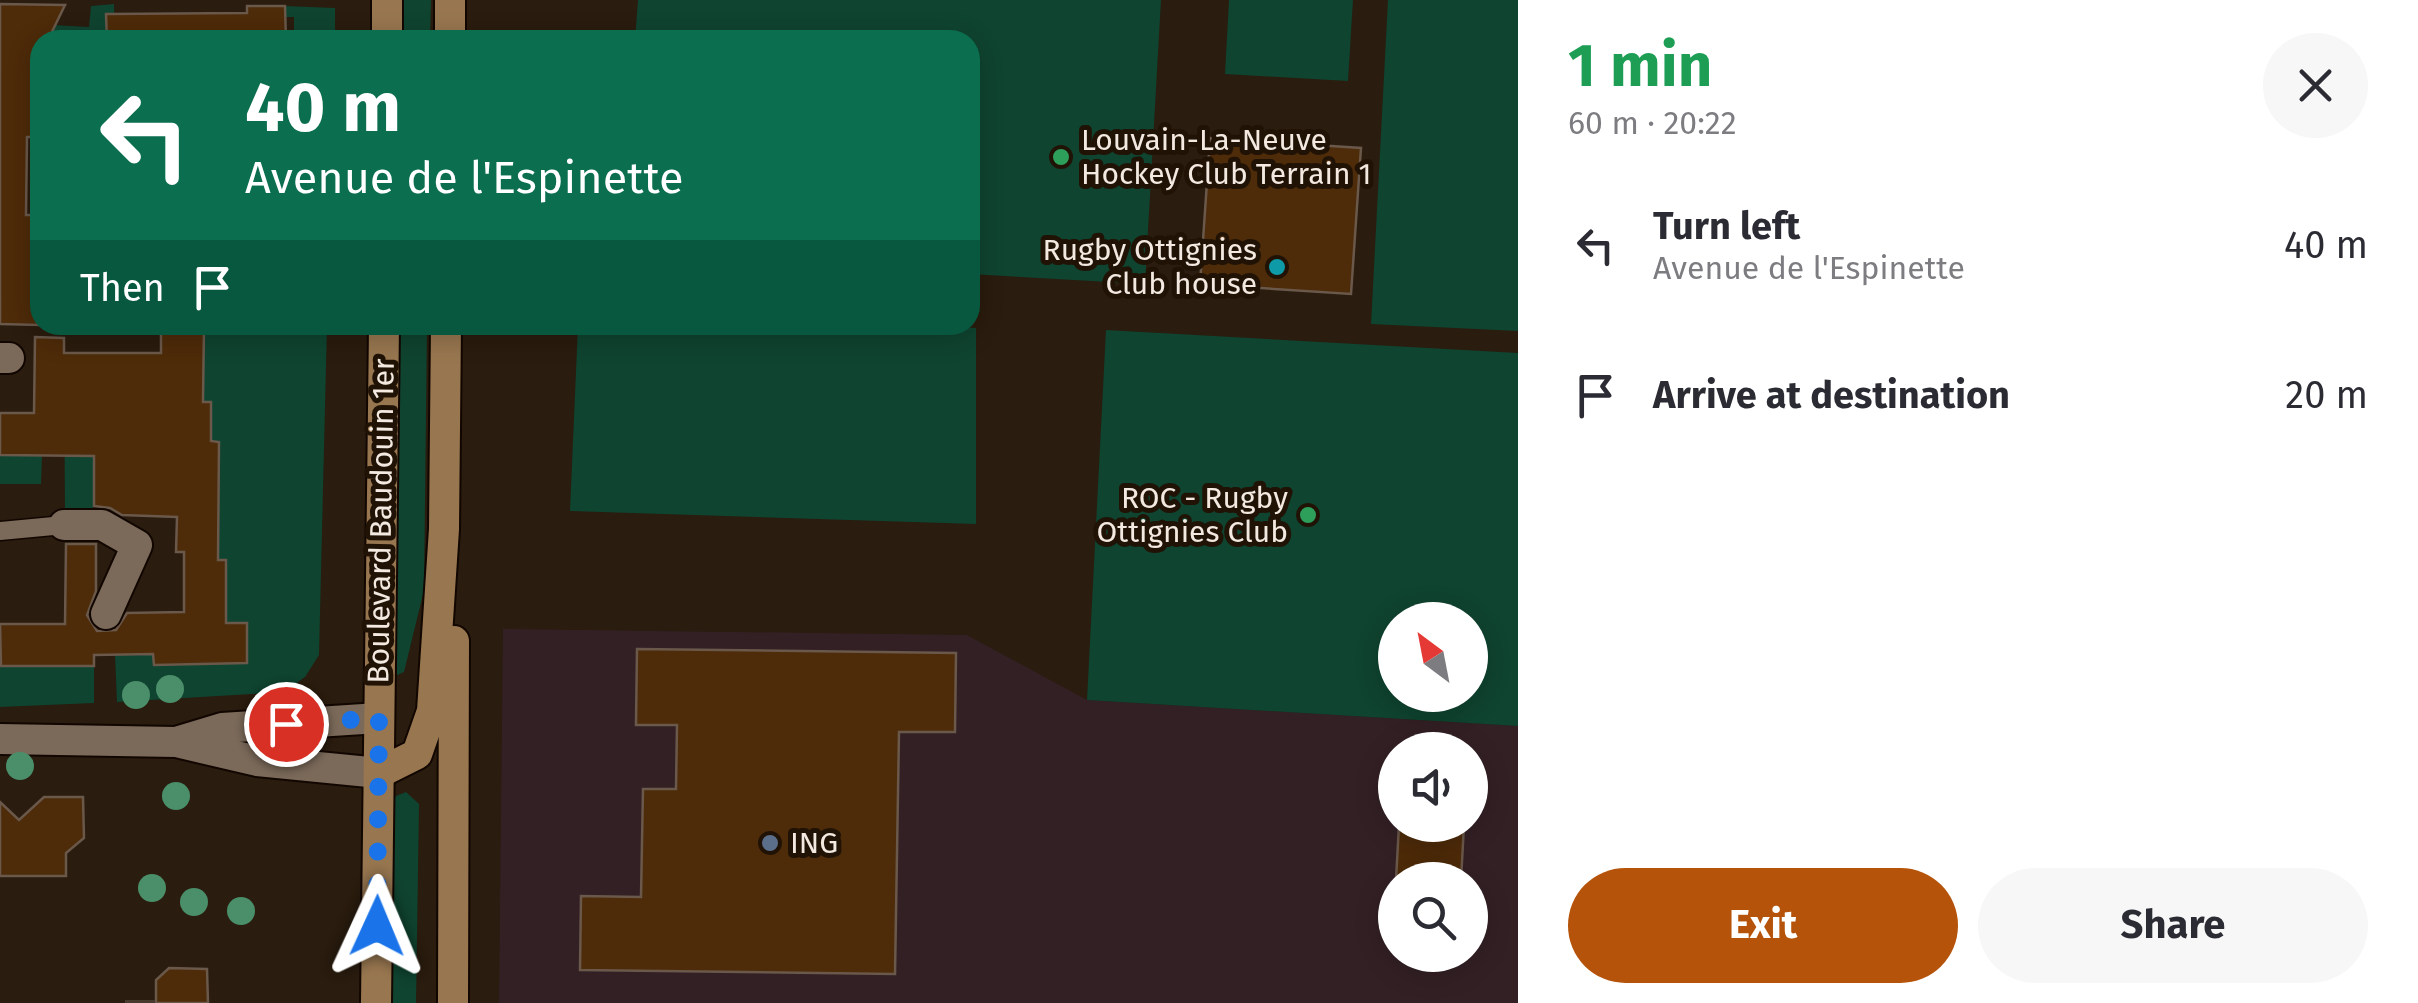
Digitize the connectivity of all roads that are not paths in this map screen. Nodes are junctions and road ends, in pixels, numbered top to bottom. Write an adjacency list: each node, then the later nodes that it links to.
1 (387, 0): 3 (main road)
2 (450, 0): 4 (main road)
3 (387, 30)
4 (450, 30)
5 (384, 335): 11 (main road, Boulevard Baudouin 1er)
6 (446, 335): 8 (main road, Boulevard Baudouin 1er)
7 (64, 524): 9 (lane); 10 (street)
8 (444, 529): 13 (main road, Boulevard Baudouin 1er); 18 (main road, Boulevard Baudouin 1er)
9 (0, 531)
10 (106, 614)
11 (379, 718): 13 (main road, Boulevard Baudouin 1er); 14 (street); 15 (main road, Boulevard Baudouin 1er)
12 (0, 739): 14 (street)
13 (422, 741): 15 (main road); 17 (main road, Boulevard Baudouin 1er)
14 (176, 742): 15 (street)
15 (379, 773): 16 (main road, Boulevard Baudouin 1er)
16 (376, 1003)
17 (434, 1003)
18 (453, 1003)

